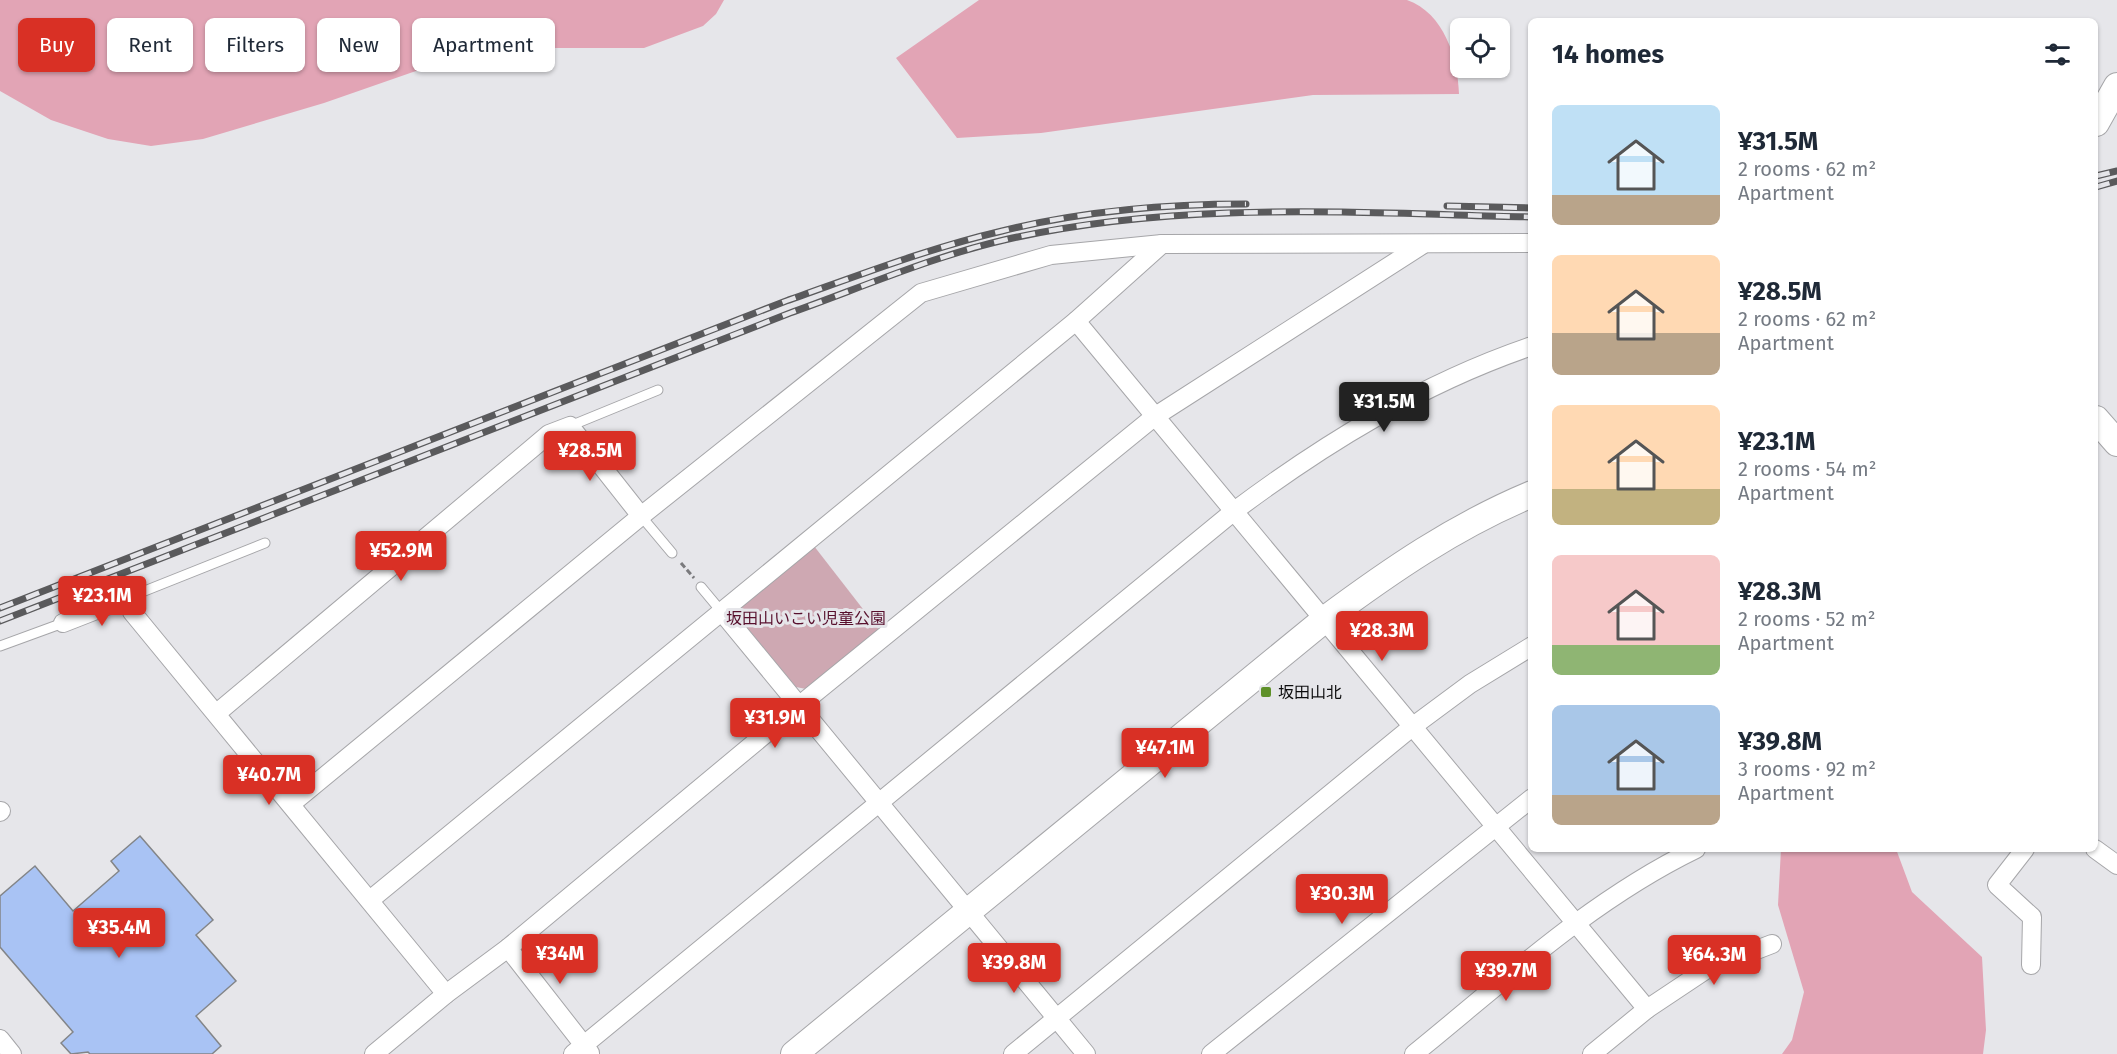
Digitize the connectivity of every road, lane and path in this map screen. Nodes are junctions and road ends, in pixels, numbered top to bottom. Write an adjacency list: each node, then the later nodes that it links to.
1 (2117, 86): 2 (street)
2 (2098, 119)
3 (1528, 243): 5 (street)
4 (1162, 244): 5 (street); 6 (street); 15 (street)
5 (1422, 244): 9 (street)
6 (1076, 321): 9 (street); 20 (street)
7 (1528, 348): 14 (street)
8 (658, 390): 11 (lane)
9 (1154, 417): 14 (street); 25 (street)
10 (2098, 421): 12 (street)
11 (570, 426): 15 (street); 26 (street)
12 (2117, 443)
13 (1528, 496): 21 (street)
14 (1233, 512): 21 (street); 29 (street)
15 (641, 516): 17 (lane); 30 (street)
16 (265, 543): 19 (lane)
17 (672, 553): 18 (path)
18 (701, 587): 20 (lane)
19 (127, 598): 22 (street); 26 (street)
20 (722, 611): 25 (street); 36 (street)
21 (1324, 620): 27 (street); 37 (street)
22 (63, 623): 23 (lane)
23 (0, 646)
24 (1528, 648): 27 (street)
25 (800, 705): 29 (street); 40 (street)
26 (217, 713): 30 (street)
27 (1412, 728): 31 (street); 44 (street)
28 (1528, 801): 31 (street)
29 (879, 802): 37 (street); 46 (street)
30 (291, 804): 36 (street)
31 (1495, 824): 38 (street); 52 (street)
32 (2098, 851): 35 (street)
33 (1690, 852): 38 (street)
34 (2023, 852): 41 (street)
35 (2117, 866)
36 (370, 900): 42 (street)
37 (970, 911): 44 (street); 49 (street)
38 (1576, 923): 43 (street); 53 (street)
39 (1772, 944): 43 (street)
40 (508, 948): 42 (street); 46 (street)
41 (2031, 965)
42 (446, 994): 48 (street)
43 (1647, 1009): 54 (street)
44 (1056, 1018): 50 (street); 51 (street)
45 (0, 1039): 47 (street)
46 (583, 1051)
47 (12, 1054)
48 (374, 1054)
49 (795, 1054)
50 (1013, 1054)
51 (1086, 1054)
52 (1211, 1054)
53 (1414, 1054)
54 (1592, 1054)

